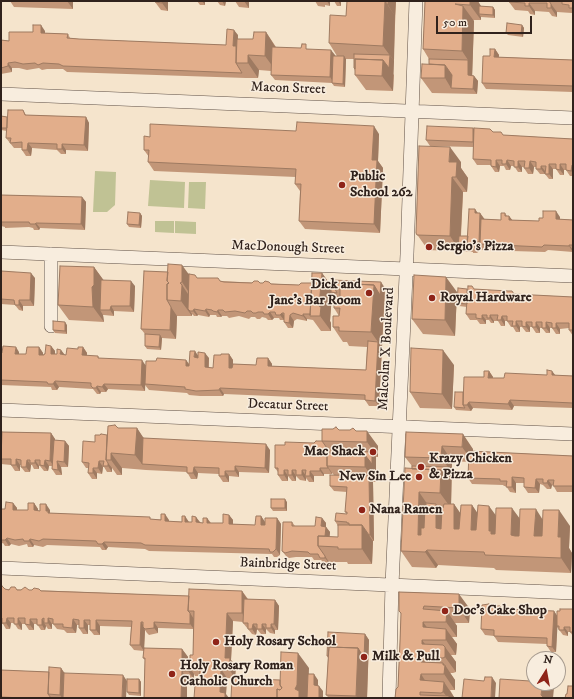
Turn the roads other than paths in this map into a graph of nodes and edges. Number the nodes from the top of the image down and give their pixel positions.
1 (416, 1) edge
2 (1, 94) edge
3 (412, 110) junction
4 (573, 118) edge
5 (1, 252) edge
6 (51, 254) junction
7 (407, 269) junction
8 (573, 276) edge
9 (51, 326) edge
10 (1, 410) edge
11 (400, 427) junction
12 (573, 434) edge
13 (1, 568) edge
14 (392, 585) junction
15 (573, 593) edge
16 (389, 698) edge

1 - 3 street, Malcolm X Boulevard
2 - 3 street, Macon Street
3 - 4 street, Macon Street
3 - 7 street, Malcolm X Boulevard
5 - 6 street, MacDonough Street
6 - 7 street, MacDonough Street
6 - 9 street
7 - 8 street, MacDonough Street
7 - 11 street, Malcolm X Boulevard
10 - 11 street, Decatur Street
11 - 12 street, Decatur Street
11 - 14 street, Malcolm X Boulevard
13 - 14 street, Bainbridge Street
14 - 15 street, Bainbridge Street
14 - 16 street, Malcolm X Boulevard

